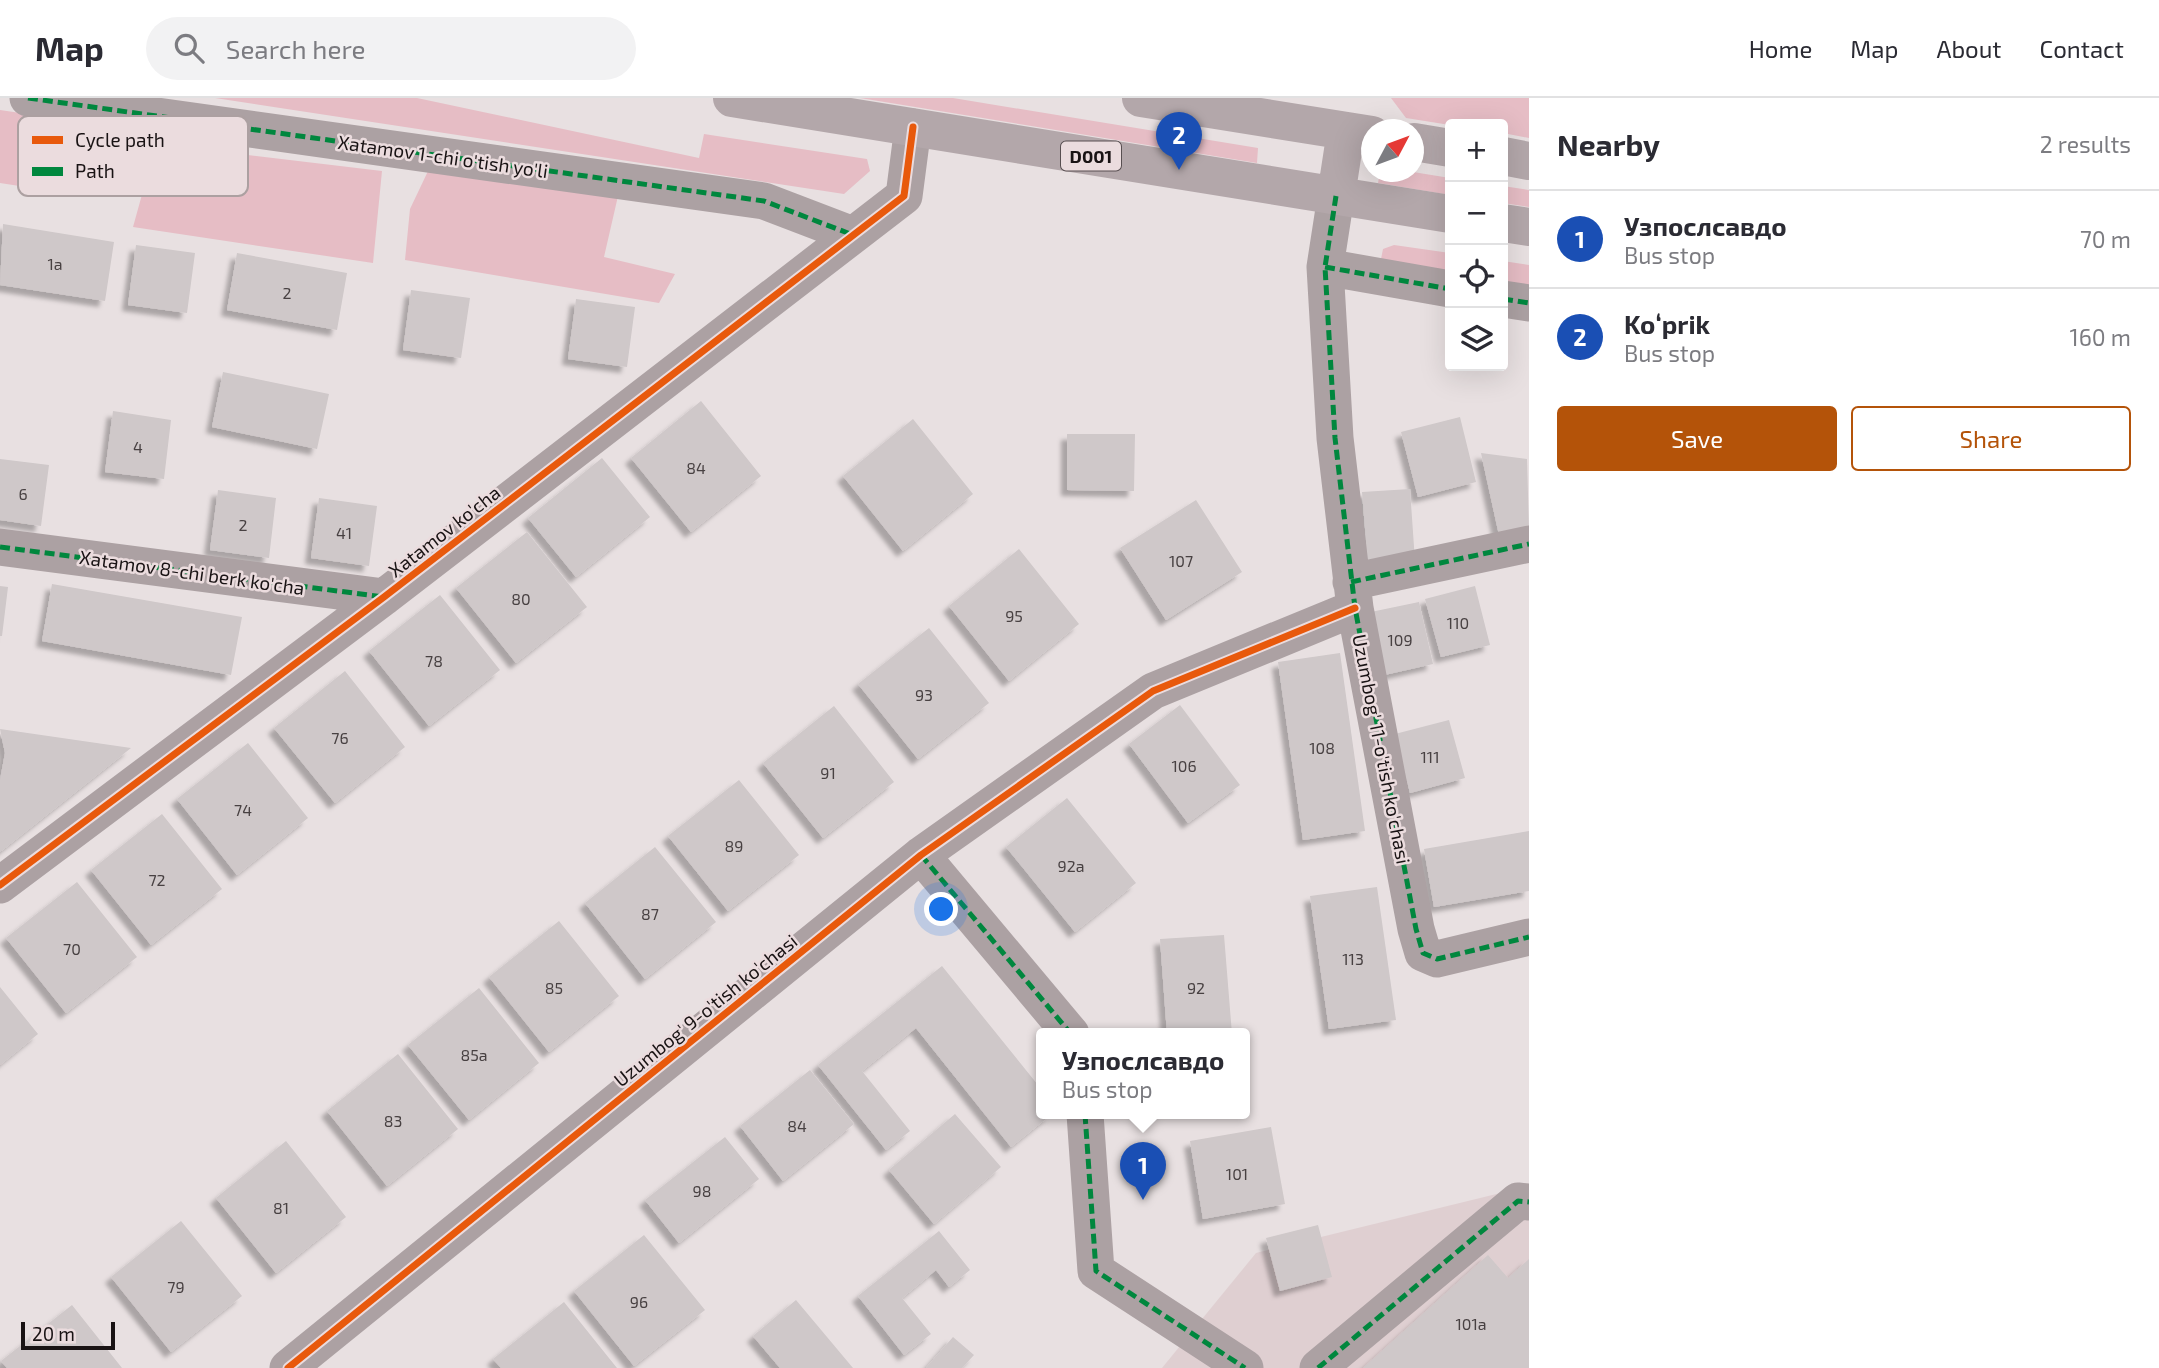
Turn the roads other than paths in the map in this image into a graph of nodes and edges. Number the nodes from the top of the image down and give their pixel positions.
1 (28, 98) edge
2 (733, 98) edge
3 (1142, 98) edge
4 (157, 116) edge
5 (913, 127) junction
6 (248, 129) edge
7 (1359, 133) edge
8 (1424, 144) edge
9 (1445, 147) edge
10 (1508, 157) edge
11 (1529, 161) edge
12 (1336, 196) junction
13 (1445, 213) edge
14 (1508, 224) edge
15 (1529, 227) edge
16 (853, 235) junction
17 (1325, 267) junction
18 (1445, 288) edge
19 (1508, 300) edge
20 (1529, 303) edge
21 (1529, 544) edge
22 (0, 547) edge
23 (1353, 595) junction
24 (384, 597) junction
25 (921, 855) junction
26 (0, 885) edge
27 (1529, 937) edge
28 (1066, 1028) edge
29 (1085, 1119) edge
30 (1529, 1202) edge
31 (288, 1368) edge
32 (1245, 1368) edge
33 (1318, 1368) edge

1 - 4 street, Xatamov 1-chi o'tish yo'li
2 - 5 highway, D001
3 - 7 highway
5 - 12 highway, D001
5 - 16 street, Xatamov ko'cha
6 - 16 street, Xatamov 1-chi o'tish yo'li
7 - 12 highway
8 - 9 highway
10 - 11 highway
12 - 13 highway, D001
12 - 17 street, Uzumbog' 11-o'tish ko'chasi
14 - 15 highway
16 - 24 street, Xatamov ko'cha
17 - 18 street
17 - 23 street, Uzumbog' 11-o'tish ko'chasi
19 - 20 street
21 - 23 street, Uzumbog' 9-o'tish ko'chasi
22 - 24 street, Xatamov 8-chi berk ko'cha
23 - 25 street, Uzumbog' 9-o'tish ko'chasi
23 - 27 street, Uzumbog' 11-o'tish ko'chasi
24 - 26 street, Xatamov ko'cha
25 - 28 street
25 - 31 street, Uzumbog' 9-o'tish ko'chasi
29 - 32 street
30 - 33 street

